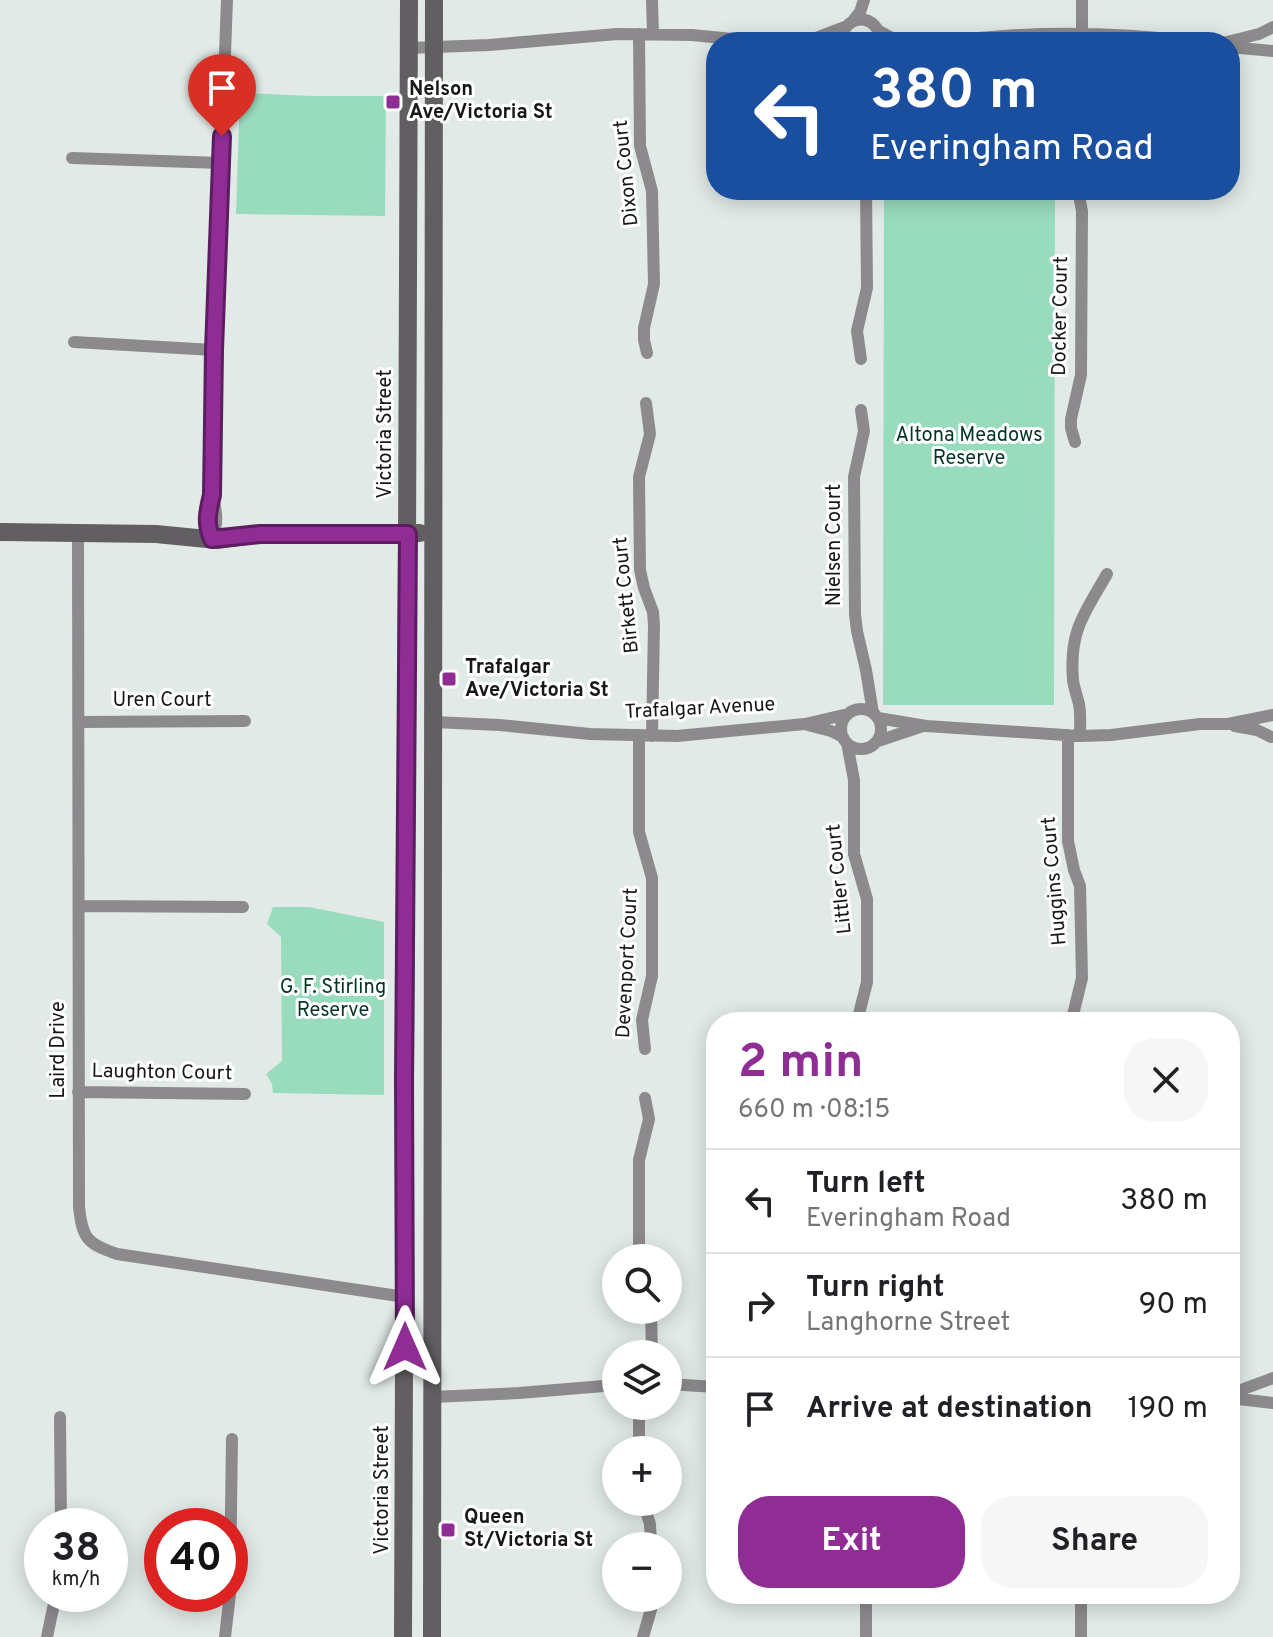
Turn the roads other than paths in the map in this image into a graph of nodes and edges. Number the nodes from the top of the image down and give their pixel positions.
1 (227, 0) edge
2 (409, 0) edge
3 (434, 0) edge
4 (652, 0) edge
5 (867, 0) edge
6 (1082, 0) edge
7 (849, 24) junction
8 (1273, 29) edge
9 (829, 32) edge
10 (843, 32) edge
11 (878, 32) edge
12 (1075, 32) edge
13 (646, 34) junction
14 (706, 36) edge
15 (1240, 40) edge
16 (1240, 46) edge
17 (409, 48) junction
18 (434, 48) junction
19 (1273, 50) edge
20 (72, 158) dead end
21 (221, 163) junction
22 (866, 200) edge
23 (1080, 200) edge
24 (74, 342) dead end
25 (214, 350) junction
26 (647, 353) dead end
27 (861, 359) dead end
28 (646, 403) dead end
29 (861, 410) dead end
30 (1075, 442) dead end
31 (212, 531) junction
32 (0, 532) edge
33 (78, 533) junction
34 (435, 533) junction
35 (408, 534) junction
36 (1107, 574) dead end
37 (867, 681) junction
38 (850, 712) junction
39 (875, 715) junction
40 (1273, 716) edge
41 (245, 721) dead end
42 (79, 722) junction
43 (406, 722) junction
44 (434, 722) junction
45 (805, 724) junction
46 (1228, 724) junction
47 (926, 726) junction
48 (1074, 735) junction
49 (646, 736) junction
50 (1272, 738) edge
51 (845, 740) junction
52 (875, 743) junction
53 (854, 780) junction
54 (79, 906) junction
55 (243, 907) dead end
56 (860, 1012) edge
57 (1074, 1012) edge
58 (645, 1049) dead end
59 (78, 1092) junction
60 (245, 1094) dead end
61 (645, 1098) dead end
62 (639, 1244) edge
63 (405, 1297) junction
64 (1273, 1380) edge
65 (682, 1385) edge
66 (602, 1386) edge
67 (706, 1386) edge
68 (1240, 1392) edge
69 (405, 1396) junction
70 (433, 1397) junction
71 (1240, 1397) edge
72 (1273, 1402) edge
73 (60, 1417) dead end
74 (232, 1439) dead end
75 (61, 1508) edge
76 (231, 1508) edge
77 (866, 1604) edge
78 (1081, 1604) edge
79 (52, 1612) edge
80 (228, 1612) edge
81 (650, 1612) edge
82 (47, 1637) edge
83 (225, 1637) edge
84 (403, 1637) edge
85 (432, 1637) edge
86 (643, 1637) edge
87 (866, 1637) edge
88 (1081, 1637) edge

1 - 21 street
2 - 17 street, Victoria Street
3 - 18 street
4 - 13 street, Dixon Court
5 - 7 street
5 - 11 street
6 - 12 street
7 - 9 street
7 - 10 street
7 - 11 street
8 - 15 street
8 - 19 street
13 - 14 street
13 - 18 street
13 - 26 street, Dixon Court
16 - 19 street
17 - 18 street
17 - 35 street, Victoria Street
18 - 34 street
20 - 21 street
21 - 25 street
22 - 27 street
23 - 30 street, Docker Court
24 - 25 street
25 - 31 street
28 - 49 street, Birkett Court
29 - 37 street, Nielsen Court
31 - 33 street
31 - 35 street
32 - 33 street
33 - 42 street, Laird Drive
34 - 35 street
34 - 44 street
35 - 43 street, Victoria Street
36 - 48 street, Huggins Court
37 - 38 street
37 - 39 street, Nielsen Court
38 - 39 street
38 - 45 street, Trafalgar Avenue
38 - 51 street
39 - 47 street
39 - 52 street
40 - 46 street
40 - 50 street
41 - 42 street, Uren Court
42 - 54 street, Laird Drive
43 - 44 street, Trafalgar Avenue
43 - 63 street, Victoria Street
44 - 49 street, Trafalgar Avenue
44 - 70 street
45 - 49 street, Trafalgar Avenue
45 - 51 street, Trafalgar Avenue
46 - 48 street
46 - 50 street
47 - 48 street
47 - 52 street
48 - 57 street, Huggins Court
49 - 58 street, Devenport Court
51 - 52 street
51 - 53 street, Littler Court
52 - 53 street, Littler Court
53 - 56 street, Littler Court
54 - 55 street
54 - 59 street, Laird Drive
59 - 60 street, Laughton Court
59 - 63 street, Laird Drive
61 - 62 street
63 - 69 street, Victoria Street
64 - 68 street
64 - 72 street
65 - 67 street
66 - 70 street
69 - 70 street
69 - 84 street, Victoria Street
70 - 85 street
71 - 72 street
73 - 75 street
74 - 76 street
77 - 87 street
78 - 88 street
79 - 82 street
80 - 83 street
81 - 86 street

